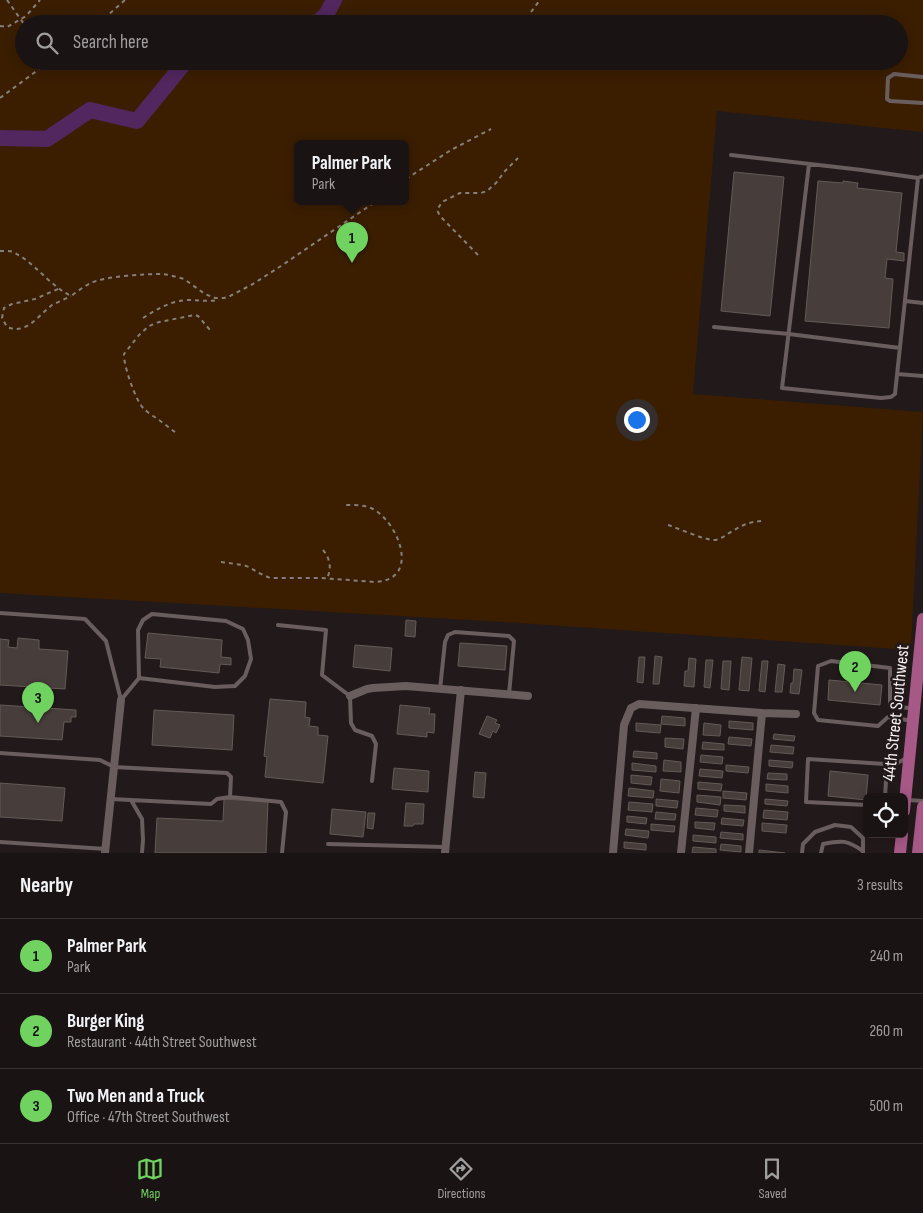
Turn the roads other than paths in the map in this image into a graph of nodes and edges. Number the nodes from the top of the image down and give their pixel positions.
1 (923, 77) edge
2 (923, 103) edge
3 (731, 156) dead end
4 (808, 164) junction
5 (923, 176) edge
6 (918, 178) junction
7 (905, 301) junction
8 (923, 303) edge
9 (714, 327) dead end
10 (788, 334) junction
11 (900, 348) junction
12 (897, 374) junction
13 (923, 376) edge
14 (0, 612) edge
15 (923, 619) edge
16 (278, 625) dead end
17 (922, 640) edge
18 (921, 654) edge
19 (139, 678) junction
20 (440, 689) junction
21 (461, 690) junction
22 (508, 694) junction
23 (350, 696) junction
24 (528, 696) dead end
25 (121, 700) junction
26 (890, 706) junction
27 (696, 708) junction
28 (762, 713) junction
29 (796, 714) dead end
30 (918, 716) edge
31 (888, 718) junction
32 (0, 753) edge
33 (910, 756) junction
34 (887, 764) junction
35 (114, 767) junction
36 (372, 781) dead end
37 (885, 793) edge
38 (906, 793) edge
39 (230, 797) junction
40 (111, 800) junction
41 (131, 800) junction
42 (923, 802) edge
43 (908, 804) edge
44 (863, 805) edge
45 (923, 807) edge
46 (902, 838) edge
47 (0, 842) edge
48 (328, 844) dead end
49 (445, 850) edge
50 (106, 851) edge
51 (863, 852) edge
52 (142, 853) edge
53 (282, 853) edge
54 (613, 853) edge
55 (682, 853) edge
56 (749, 853) edge
57 (802, 853) edge
58 (821, 853) edge
59 (900, 853) edge
60 (918, 853) edge

1 - 2 lane
3 - 4 lane
4 - 6 lane
4 - 10 lane
5 - 6 lane
6 - 7 lane
7 - 8 lane
7 - 11 lane
9 - 10 lane
10 - 11 lane
10 - 12 lane
11 - 12 lane
12 - 13 lane
14 - 25 lane
15 - 17 main road, 44th Street Southwest
16 - 23 lane
17 - 18 main road, 44th Street Southwest
18 - 30 main road, 44th Street Southwest
19 - 19 lane
19 - 25 lane
20 - 21 street
20 - 22 lane
20 - 23 street
21 - 22 street
21 - 49 street
22 - 24 street
23 - 36 lane
25 - 35 street
26 - 30 lane
26 - 31 lane
26 - 31 lane
27 - 28 street
27 - 54 street
27 - 55 street
28 - 29 street
28 - 56 street
30 - 31 lane
30 - 33 main road, 44th Street Southwest
32 - 35 lane
33 - 34 lane
33 - 38 main road, 44th Street Southwest
34 - 37 lane
34 - 44 lane
35 - 39 lane
35 - 40 street
39 - 41 lane
39 - 53 lane
40 - 41 lane
40 - 50 street
41 - 52 lane
42 - 43 lane
45 - 60 main road
46 - 59 main road
47 - 50 lane
48 - 49 lane
51 - 57 lane
51 - 58 lane

